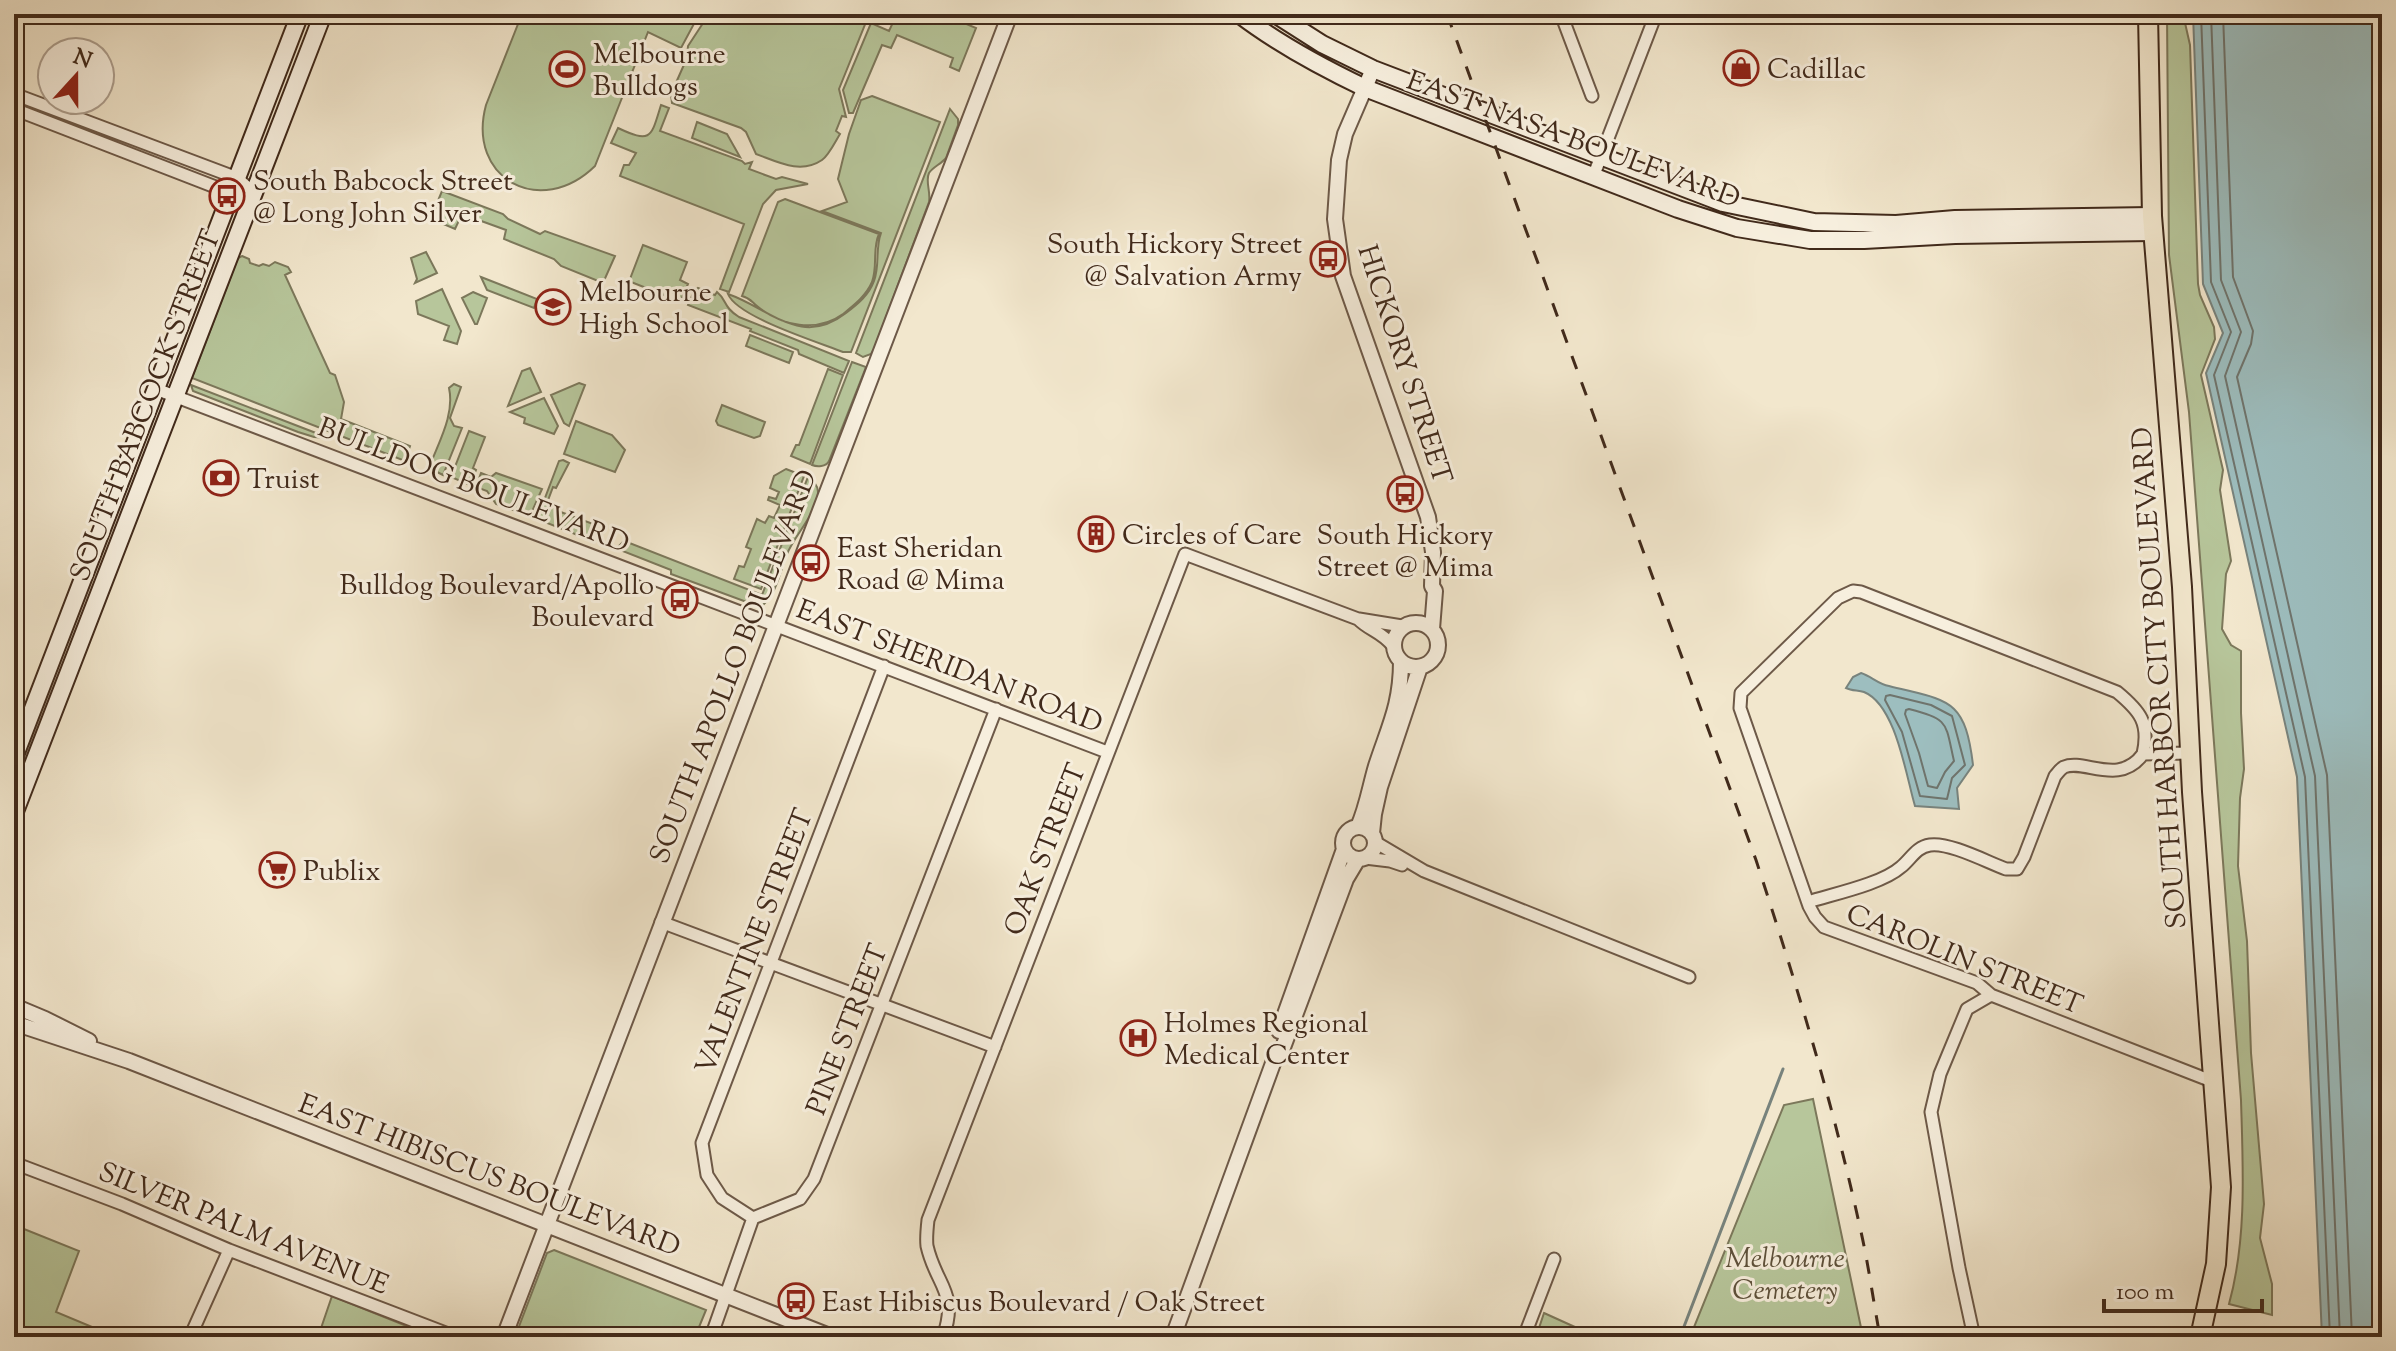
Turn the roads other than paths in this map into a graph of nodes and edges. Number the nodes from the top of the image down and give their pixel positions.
1 (300, 14) edge
2 (323, 14) edge
3 (1010, 14) edge
4 (1239, 14) edge
5 (1275, 14) edge
6 (1561, 14) edge
7 (1656, 14) edge
8 (2148, 14) edge
9 (1373, 69) junction
10 (1365, 88) junction
11 (14, 94) edge
12 (1592, 96) dead end
13 (14, 109) edge
14 (108, 129) junction
15 (103, 143) junction
16 (1600, 156) junction
17 (193, 161) junction
18 (187, 176) junction
19 (1593, 177) junction
20 (234, 185) junction
21 (254, 193) junction
22 (2152, 224) junction
23 (156, 389) junction
24 (175, 397) junction
25 (1432, 586) junction
26 (1358, 619) junction
27 (775, 624) junction
28 (1407, 624) junction
29 (1432, 629) junction
30 (1393, 646) junction
31 (56, 650) junction
32 (1401, 661) junction
33 (884, 666) junction
34 (1420, 667) junction
35 (42, 687) junction
36 (57, 706) junction
37 (996, 709) junction
38 (47, 732) junction
39 (1107, 752) junction
40 (2190, 753) junction
41 (2143, 754) junction
42 (14, 758) edge
43 (14, 814) edge
44 (1358, 827) junction
45 (1374, 838) junction
46 (1344, 849) junction
47 (1362, 859) junction
48 (1414, 867) junction
49 (1808, 902) junction
50 (661, 922) junction
51 (1312, 956) junction
52 (771, 962) junction
53 (1689, 977) dead end
54 (1991, 995) junction
55 (882, 1004) junction
56 (14, 1006) edge
57 (14, 1023) edge
58 (995, 1047) junction
59 (129, 1061) junction
60 (2214, 1082) junction
61 (14, 1163) edge
62 (753, 1218) junction
63 (546, 1223) junction
64 (229, 1250) junction
65 (1554, 1259) dead end
66 (725, 1295) junction
67 (190, 1337) edge
68 (456, 1337) edge
69 (504, 1337) edge
70 (711, 1337) edge
71 (832, 1337) edge
72 (943, 1337) edge
73 (1173, 1337) edge
74 (1524, 1337) edge
75 (1974, 1337) edge
76 (2200, 1337) edge

1 - 20 main road, SOUTH BABCOCK STREET
2 - 21 main road, SOUTH BABCOCK STREET
3 - 27 street, SOUTH APOLLO BOULEVARD
4 - 10 main road, EAST NASA BOULEVARD
5 - 9 main road, EAST NASA BOULEVARD
6 - 12 street
7 - 16 street
8 - 22 main road, SOUTH HARBOR CITY BOULEVARD
9 - 10 street, HICKORY STREET
9 - 16 main road, EAST NASA BOULEVARD
10 - 19 main road, EAST NASA BOULEVARD
10 - 25 street, HICKORY STREET
11 - 14 street
13 - 15 street
14 - 15 street
14 - 17 street
15 - 18 street
16 - 19 street
16 - 22 main road, EAST NASA BOULEVARD
17 - 18 street
17 - 20 street
18 - 20 street
19 - 22 main road, EAST NASA BOULEVARD
20 - 21 street
20 - 23 main road, SOUTH BABCOCK STREET
21 - 24 main road, SOUTH BABCOCK STREET
22 - 40 main road, SOUTH HARBOR CITY BOULEVARD
23 - 24 street, BULLDOG BOULEVARD
23 - 31 main road, SOUTH BABCOCK STREET
24 - 27 street, BULLDOG BOULEVARD
24 - 36 main road, SOUTH BABCOCK STREET
25 - 28 street, HICKORY STREET
25 - 29 street, HICKORY STREET
26 - 28 street, OAK STREET
26 - 30 street, OAK STREET
26 - 39 street, OAK STREET
27 - 33 street, EAST SHERIDAN ROAD
27 - 50 street, SOUTH APOLLO BOULEVARD
28 - 29 street
28 - 30 street
29 - 34 street
30 - 32 street
31 - 35 main road, SOUTH BABCOCK STREET
31 - 36 main road
32 - 34 street
32 - 44 street
33 - 37 street, EAST SHERIDAN ROAD
33 - 52 street, VALENTINE STREET
34 - 45 street
35 - 38 main road
35 - 42 main road, SOUTH BABCOCK STREET
36 - 38 main road, SOUTH BABCOCK STREET
37 - 39 street, EAST SHERIDAN ROAD
37 - 55 street, PINE STREET
38 - 43 main road, SOUTH BABCOCK STREET
39 - 58 street, OAK STREET
40 - 41 street
40 - 60 main road, SOUTH HARBOR CITY BOULEVARD
41 - 49 street
41 - 49 street, CAROLIN STREET
44 - 45 street
44 - 46 street
45 - 47 street
45 - 48 street
46 - 47 street
46 - 51 street
47 - 48 street
47 - 51 street
48 - 53 street
49 - 54 street, CAROLIN STREET
50 - 52 street
50 - 63 street, SOUTH APOLLO BOULEVARD
51 - 73 street
52 - 55 street
52 - 62 street, VALENTINE STREET
54 - 60 street, CAROLIN STREET
54 - 75 street
55 - 58 street
55 - 62 street, PINE STREET
56 - 59 street, EAST HIBISCUS BOULEVARD
57 - 59 street, EAST HIBISCUS BOULEVARD
58 - 72 street, OAK STREET
59 - 63 street, EAST HIBISCUS BOULEVARD
60 - 76 main road, SOUTH HARBOR CITY BOULEVARD
61 - 64 street, SILVER PALM AVENUE
62 - 66 street
63 - 66 street, EAST HIBISCUS BOULEVARD
63 - 69 street, SOUTH APOLLO BOULEVARD
64 - 67 street
64 - 68 street, SILVER PALM AVENUE
65 - 74 street
66 - 70 street
66 - 71 street, EAST HIBISCUS BOULEVARD

